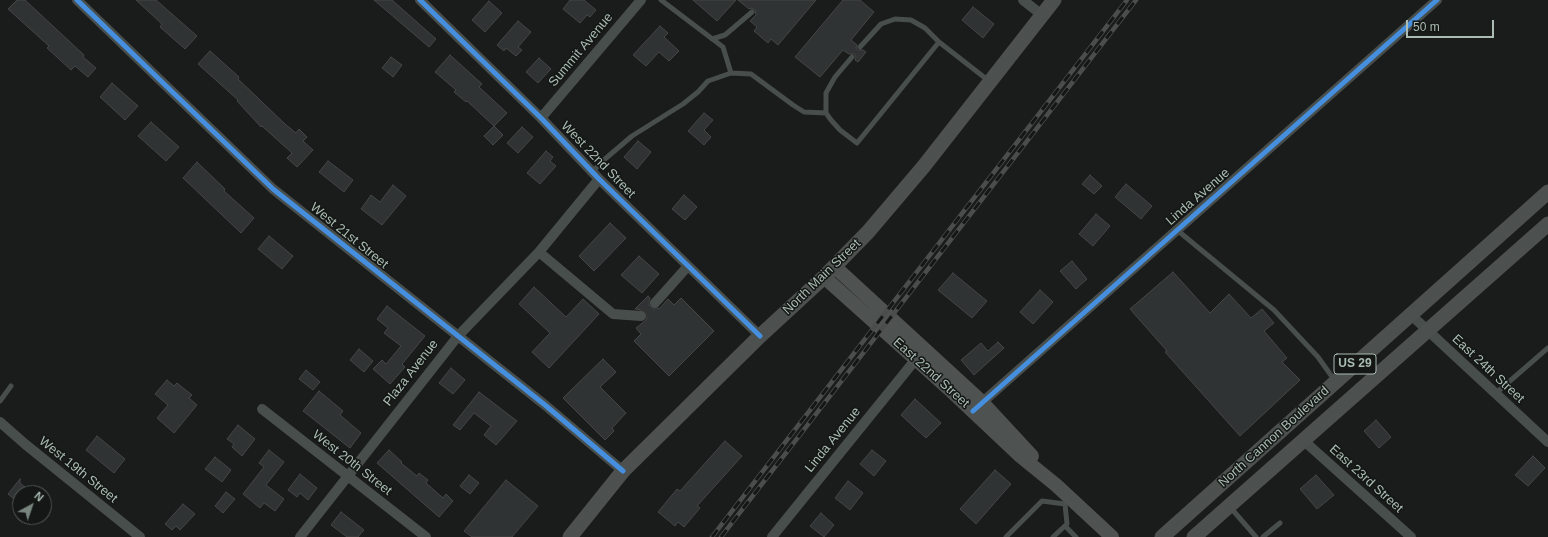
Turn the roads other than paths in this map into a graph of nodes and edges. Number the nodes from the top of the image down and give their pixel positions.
1 (77, 0) edge
2 (420, 0) edge
3 (641, 0) edge
4 (661, 0) edge
5 (1023, 0) edge
6 (1054, 0) edge
7 (1436, 0) edge
8 (752, 12) dead end
9 (1042, 15) junction
10 (712, 39) junction
11 (939, 42) junction
12 (860, 47) dead end
13 (852, 57) dead end
14 (731, 73) junction
15 (990, 82) junction
16 (826, 113) junction
17 (540, 118) junction
18 (596, 176) junction
19 (1548, 192) edge
20 (1548, 224) edge
21 (1177, 230) junction
22 (539, 252) junction
23 (688, 266) junction
24 (829, 272) junction
25 (655, 303) tunnel mouth
26 (1410, 314) junction
27 (641, 316) dead end
28 (1427, 331) junction
29 (458, 336) junction
30 (760, 336) junction
31 (1548, 348) edge
32 (916, 359) junction
33 (1336, 382) junction
34 (11, 386) dead end
35 (1495, 394) junction
36 (0, 401) edge
37 (977, 407) junction
38 (262, 409) dead end
39 (0, 422) edge
40 (1303, 440) junction
41 (1548, 442) edge
42 (624, 471) junction
43 (347, 476) junction
44 (1068, 501) junction
45 (1229, 506) junction
46 (1280, 523) dead end
47 (1065, 526) junction
48 (140, 537) edge
49 (300, 537) edge
50 (426, 537) edge
51 (570, 537) edge
52 (772, 537) edge
53 (1006, 537) edge
54 (1053, 537) edge
55 (1076, 537) edge
56 (1112, 537) edge
57 (1162, 537) edge
58 (1194, 537) edge
59 (1256, 537) edge
60 (1263, 537) edge
61 (1411, 537) edge

1 - 29 street, West 21st Street
2 - 17 street, West 22nd Street
3 - 17 street, Summit Avenue
4 - 10 lane
5 - 9 street
6 - 9 main road, North Main Street
7 - 21 street, Linda Avenue
8 - 10 lane
9 - 15 main road, North Main Street
10 - 14 lane
11 - 12 lane
11 - 15 lane
11 - 16 lane
13 - 16 lane
14 - 16 lane
14 - 18 lane
15 - 24 main road, North Main Street
17 - 18 street, West 22nd Street
18 - 22 street, Plaza Avenue
18 - 23 street, West 22nd Street
19 - 26 main road, North Cannon Boulevard / US 29
20 - 28 main road, North Cannon Boulevard / US 29
21 - 33 lane
21 - 37 street, Linda Avenue
22 - 27 street
22 - 29 street, Plaza Avenue
23 - 25 street
23 - 30 street, West 22nd Street
24 - 30 main road, North Main Street
24 - 32 main road, East 22nd Street
24 - 37 main road, East 22nd Street
26 - 28 street, East 24th Street
26 - 33 main road, North Cannon Boulevard / US 29
28 - 35 street, East 24th Street
28 - 40 main road, North Cannon Boulevard / US 29
29 - 42 street, West 21st Street
29 - 43 street, Plaza Avenue
30 - 42 main road, North Main Street
31 - 35 lane
32 - 37 main road, East 22nd Street
32 - 52 street, Linda Avenue
33 - 57 main road, North Cannon Boulevard / US 29
34 - 36 lane
35 - 41 street, East 24th Street
37 - 44 main road, East 22nd Street
38 - 43 street, West 20th Street
39 - 48 street, West 19th Street
40 - 45 main road, North Cannon Boulevard / US 29
40 - 61 street, East 23rd Street
42 - 51 main road, North Main Street
43 - 49 street, Plaza Avenue
43 - 50 street, West 20th Street
44 - 47 lane
44 - 53 lane
44 - 56 main road, East 22nd Street
45 - 58 main road, North Cannon Boulevard / US 29
45 - 59 lane
46 - 60 lane
47 - 54 lane
47 - 55 lane

